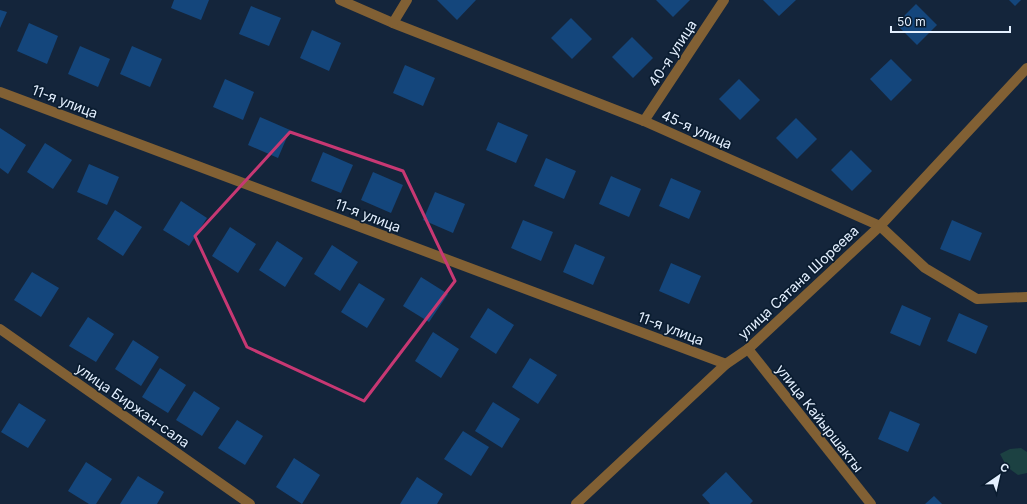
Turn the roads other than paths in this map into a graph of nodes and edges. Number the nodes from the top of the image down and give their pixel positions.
1 (340, 0) edge
2 (408, 0) edge
3 (724, 0) edge
4 (393, 23) junction
5 (1027, 68) edge
6 (0, 92) edge
7 (644, 121) junction
8 (880, 226) junction
9 (1027, 297) edge
10 (0, 329) edge
11 (748, 348) junction
12 (726, 364) junction
13 (250, 504) edge
14 (576, 504) edge
15 (871, 504) edge

1 - 4 street, 45-я улица
2 - 4 street
3 - 7 street, 40-я улица
4 - 7 street, 45-я улица
5 - 8 street, улица Сатана Шореева
6 - 12 street, 11-я улица
7 - 8 street, 45-я улица
8 - 9 street, 45-я улица
8 - 11 street, улица Сатана Шореева
10 - 13 street, улица Биржан-сала
11 - 12 street, улица Сатана Шореева
11 - 15 street, улица Кайыршакты
12 - 14 street, улица Сатана Шореева

